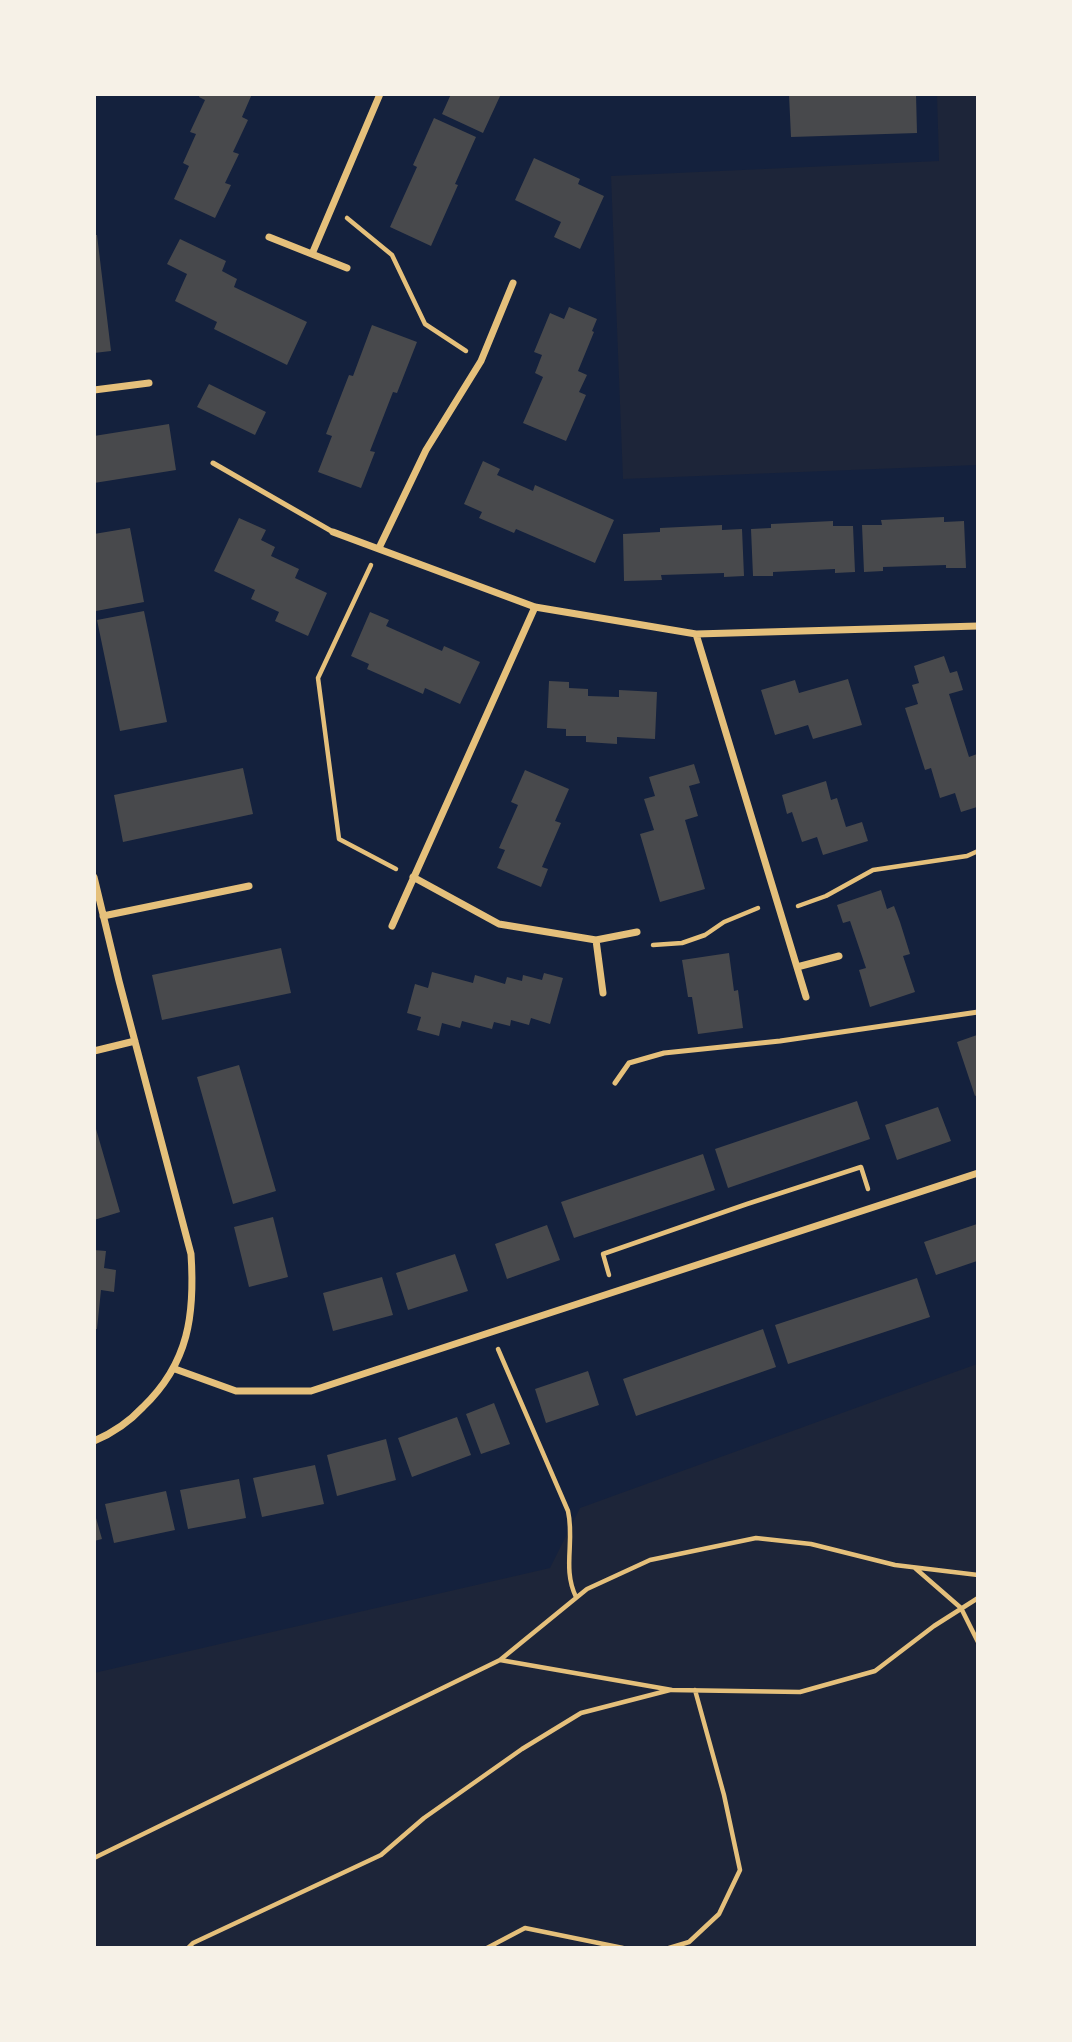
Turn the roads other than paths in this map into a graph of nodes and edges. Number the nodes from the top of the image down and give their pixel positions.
1 (380, 94) edge
2 (269, 237) dead end
3 (312, 254) junction
4 (347, 268) dead end
5 (513, 283) dead end
6 (149, 383) dead end
7 (94, 390) edge
8 (213, 463) dead end
9 (333, 532) joint
10 (379, 548) junction
11 (535, 607) junction
12 (978, 626) edge
13 (696, 634) junction
14 (94, 877) edge
15 (414, 877) junction
16 (249, 886) dead end
17 (103, 916) junction
18 (392, 926) dead end
19 (637, 932) road end
20 (596, 940) junction
21 (839, 956) dead end
22 (797, 967) junction
23 (603, 993) dead end
24 (806, 997) dead end
25 (978, 1012) edge
26 (135, 1041) junction
27 (94, 1051) edge
28 (615, 1083) dead end
29 (978, 1173) edge
30 (175, 1369) junction
31 (94, 1441) edge

1 - 3 street
2 - 3 street
3 - 4 street
5 - 10 street
6 - 7 street
8 - 9 lane
9 - 10 street
10 - 11 street
11 - 13 street
11 - 15 street
12 - 13 street
13 - 22 street
14 - 17 street
15 - 18 street
15 - 20 street
16 - 17 street
17 - 26 street
19 - 20 street
20 - 23 street
21 - 22 street
22 - 24 street
25 - 28 lane
26 - 27 street
26 - 30 street
29 - 30 street
30 - 31 street

